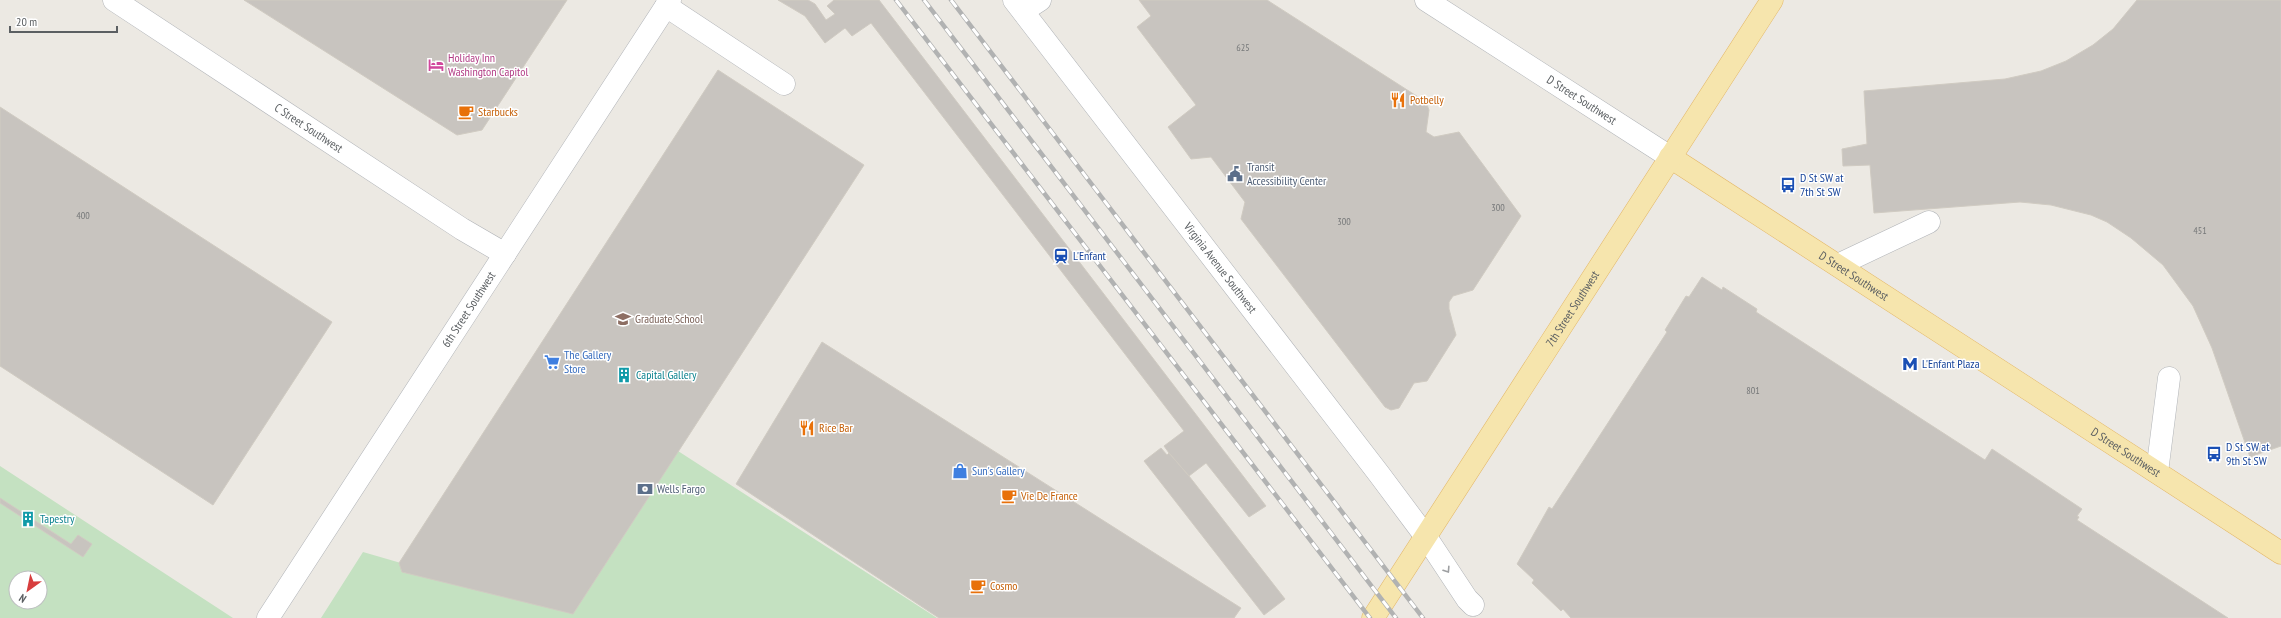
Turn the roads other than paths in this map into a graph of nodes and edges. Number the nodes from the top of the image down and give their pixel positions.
1 (114, 0) edge
2 (1426, 0) edge
3 (1772, 0) edge
4 (668, 3) edge
5 (1026, 4) edge
6 (784, 84) dead end
7 (1670, 157) junction
8 (1929, 222) dead end
9 (505, 254) junction
10 (1838, 265) junction
11 (2169, 378) dead end
12 (2157, 472) junction
13 (1426, 537) junction
14 (2281, 553) edge
15 (1473, 605) dead end
16 (268, 618) edge
17 (1373, 618) edge

1 - 9 street, C Street Southwest
2 - 7 street, D Street Southwest
3 - 7 main road, 7th Street Southwest
4 - 6 street
4 - 9 street, 6th Street Southwest
5 - 13 street, Virginia Avenue Southwest
7 - 10 main road, D Street Southwest
7 - 13 main road, 7th Street Southwest
8 - 10 street
9 - 16 street, 6th Street Southwest
10 - 12 main road, D Street Southwest
11 - 12 street
12 - 14 main road, D Street Southwest
13 -> 15 street, Virginia Avenue Southwest
13 - 17 main road, 7th Street Southwest

